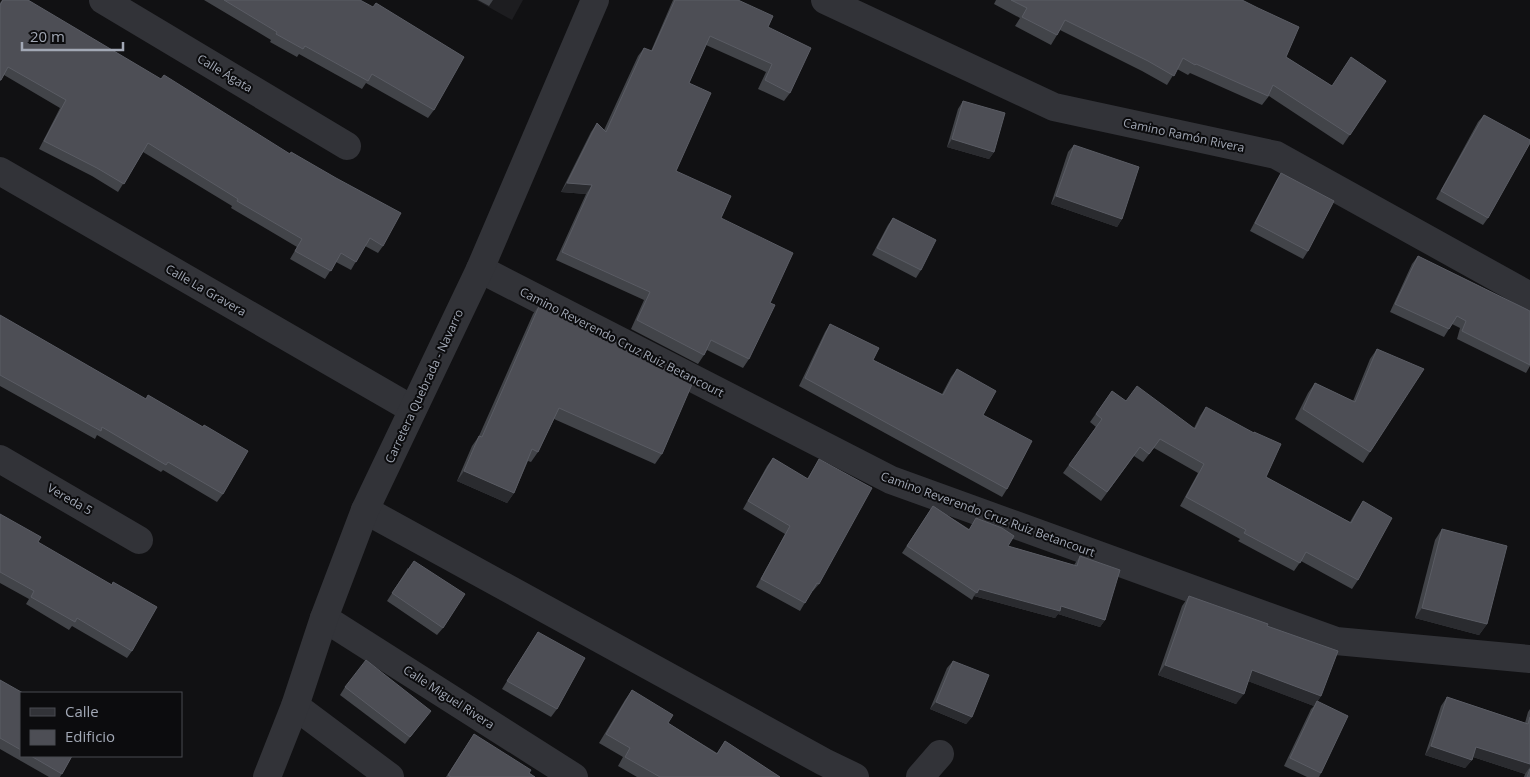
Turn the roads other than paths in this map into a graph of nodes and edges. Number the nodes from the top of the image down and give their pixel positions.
1 (103, 0) edge
2 (595, 0) edge
3 (825, 0) edge
4 (347, 146) dead end
5 (0, 171) edge
6 (480, 269) junction
7 (1530, 296) edge
8 (412, 409) junction
9 (0, 459) edge
10 (365, 510) junction
11 (140, 540) dead end
12 (324, 618) junction
13 (1530, 659) edge
14 (295, 706) junction
15 (940, 754) dead end
16 (267, 777) edge
17 (390, 777) edge
18 (574, 777) edge
19 (855, 777) edge
20 (920, 777) edge

1 - 4 street, Calle Ágata
2 - 6 street, Carretera Quebrada - Navarro
3 - 7 street, Camino Ramón Rivera
5 - 8 street, Calle La Gravera
6 - 8 street, Carretera Quebrada - Navarro
6 - 13 street, Camino Reverendo Cruz Ruiz Betancourt
8 - 10 street, Carretera Quebrada - Navarro
9 - 11 street, Vereda 5
10 - 12 street, Carretera Quebrada - Navarro
10 - 19 street
12 - 14 street, Carretera Quebrada - Navarro
12 - 18 street, Calle Miguel Rivera
14 - 16 street, Carretera Quebrada - Navarro
14 - 17 street
15 - 20 street

